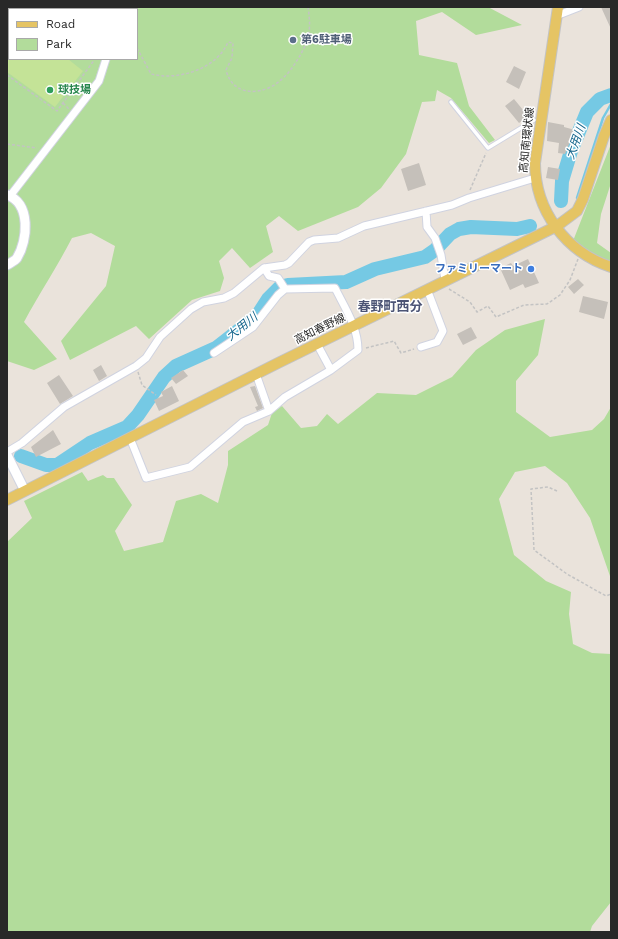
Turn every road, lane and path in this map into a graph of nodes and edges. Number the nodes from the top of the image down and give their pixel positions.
1 (308, 7) edge
2 (579, 7) edge
3 (557, 12) edge
4 (138, 50) edge
5 (94, 60) edge
6 (106, 60) edge
7 (7, 75) edge
8 (451, 102) dead end
9 (63, 103) junction
10 (70, 110) dead end
11 (534, 120) dead end
12 (611, 120) edge
13 (7, 144) edge
14 (488, 148) junction
15 (41, 149) dead end
16 (535, 178) junction
17 (8, 195) edge
18 (466, 199) junction
19 (426, 211) junction
20 (557, 226) junction
21 (580, 252) junction
22 (7, 265) edge
23 (611, 267) edge
24 (264, 268) junction
25 (442, 282) junction
26 (284, 286) junction
27 (427, 289) junction
28 (354, 325) junction
29 (317, 344) junction
30 (421, 347) joint
31 (358, 350) junction
32 (214, 353) dead end
33 (136, 366) junction
34 (331, 370) junction
35 (256, 374) junction
36 (156, 395) dead end
37 (269, 411) junction
38 (130, 438) junction
39 (7, 452) edge
40 (7, 455) edge
41 (25, 491) junction
42 (557, 491) dead end
43 (7, 500) edge
44 (611, 594) edge

1 - 4 path
2 - 3 street
3 - 16 main road, 高知南環状線
5 - 9 path
6 - 17 street
7 - 9 path
8 - 14 lane
9 - 10 path
11 - 14 lane
12 - 20 main road, 高知春野線
13 - 15 path
14 - 18 path
16 - 18 street
16 - 20 main road, 高知南環状線
17 - 22 street
18 - 19 street
19 - 24 street
19 - 25 street
20 - 21 main road, 高知南環状線
20 - 25 main road, 高知春野線
21 - 23 main road, 高知南環状線
21 - 25 path
24 - 26 street
24 - 33 street
25 - 27 main road, 高知春野線
26 - 28 street
26 - 32 street
27 - 28 main road, 高知春野線
27 - 30 street
28 - 29 main road, 高知春野線
28 - 31 street
29 - 34 street
29 - 35 main road, 高知春野線
30 - 31 path
31 - 34 street
33 - 36 path
33 - 39 street
34 - 37 street
35 - 37 street
35 - 38 main road, 高知春野線
37 - 38 street
38 - 41 main road, 高知春野線
40 - 41 street
41 - 43 main road, 高知春野線
42 - 44 path

